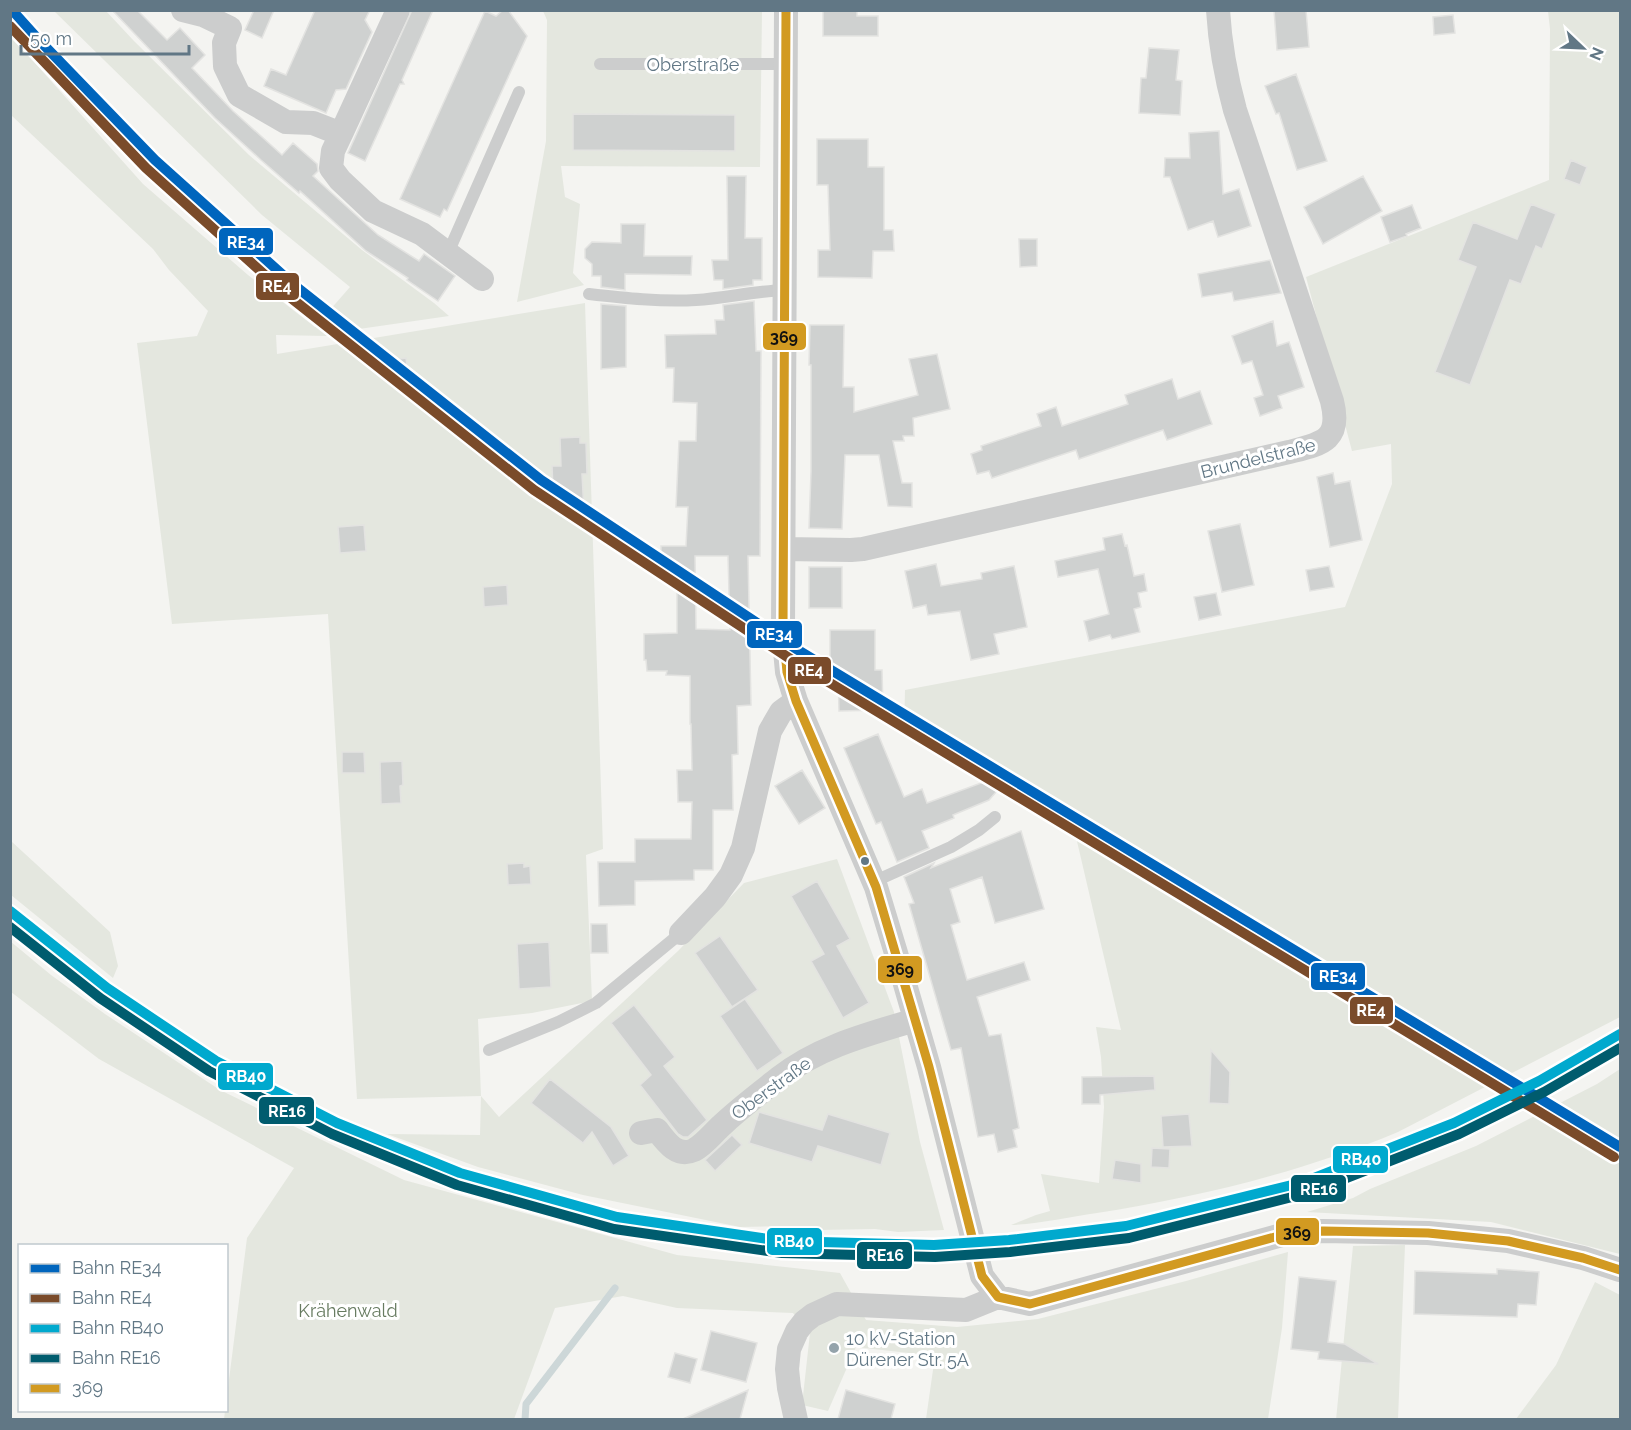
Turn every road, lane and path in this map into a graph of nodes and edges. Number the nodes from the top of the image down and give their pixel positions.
1 (183, 10) edge
2 (398, 10) edge
3 (786, 10) edge
4 (1218, 10) edge
5 (234, 19) edge
6 (600, 64) dead end
7 (785, 64) junction
8 (519, 92) dead end
9 (341, 134) junction
10 (448, 254) junction
11 (482, 279) dead end
12 (784, 290) junction
13 (589, 294) dead end
14 (784, 549) junction
15 (795, 701) junction
16 (995, 818) dead end
17 (873, 882) junction
18 (681, 933) joint
19 (915, 1020) junction
20 (489, 1050) dead end
21 (641, 1133) dead end
22 (1620, 1270) edge
23 (998, 1297) junction
24 (796, 1419) edge

1 - 5 street
2 - 9 street
3 - 7 street
4 - 14 street, Brundelstraße
5 - 9 street
6 - 7 lane, Oberstraße
7 - 12 street
8 - 10 lane
9 - 10 street
10 - 11 street
12 - 13 lane
12 - 14 street
14 - 15 street
15 - 17 street
15 - 18 street
16 - 17 lane
17 - 19 street
18 - 20 lane
19 - 21 street, Oberstraße
19 - 23 street
22 - 23 street
23 - 24 street

